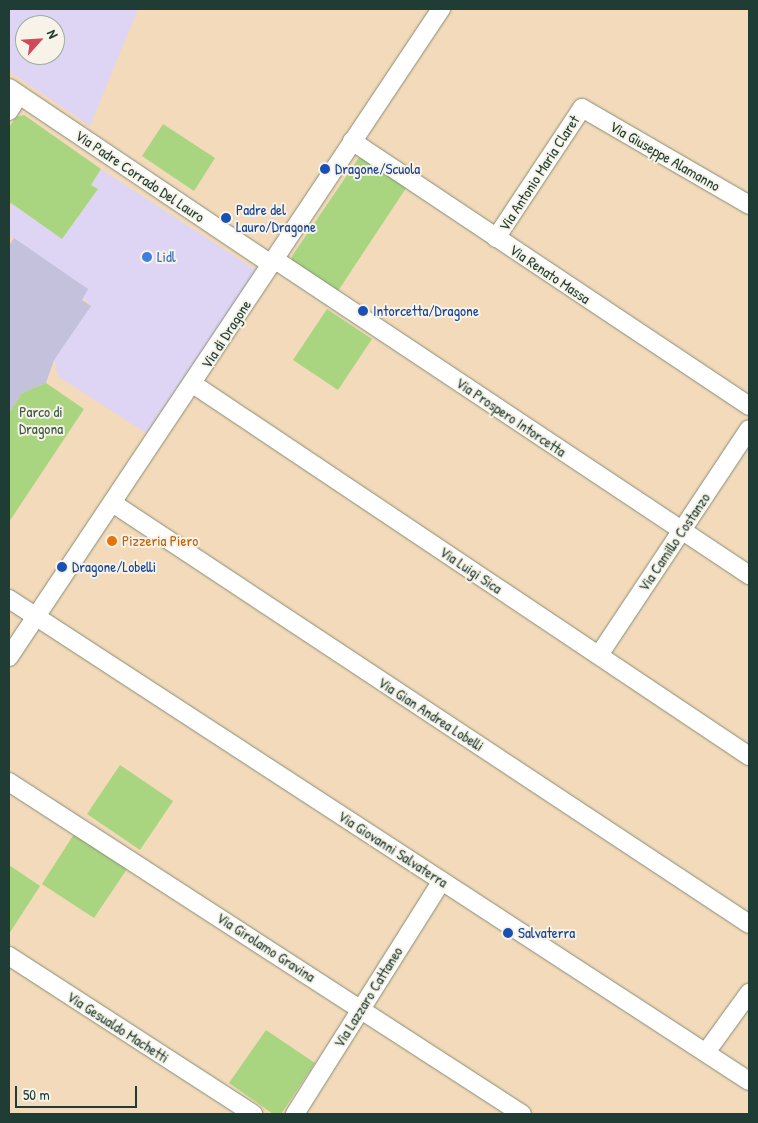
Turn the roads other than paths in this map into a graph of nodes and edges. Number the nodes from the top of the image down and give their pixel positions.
1 (441, 9) edge
2 (14, 92) edge
3 (582, 108) joint
4 (9, 111) edge
5 (352, 141) junction
6 (749, 205) edge
7 (496, 238) junction
8 (272, 262) junction
9 (193, 384) junction
10 (749, 406) edge
11 (749, 429) edge
12 (114, 504) junction
13 (681, 530) junction
14 (749, 575) edge
15 (9, 599) edge
16 (36, 618) junction
17 (599, 655) junction
18 (9, 657) edge
19 (749, 756) edge
20 (9, 782) edge
21 (442, 881) junction
22 (749, 924) edge
23 (9, 956) edge
24 (749, 993) edge
25 (361, 1008) junction
26 (707, 1050) junction
27 (749, 1080) edge
28 (253, 1114) edge
29 (295, 1114) edge
30 (522, 1114) edge

1 - 5 street, Via di Dragone
2 - 4 street
2 - 8 street, Via Padre Corrado Del Lauro
3 - 6 street, Via Giuseppe Alamanno
3 - 7 street, Via Antonio Maria Claret
5 - 7 street, Via Renato Massa
5 - 8 street, Via di Dragone
7 - 10 street, Via Renato Massa
8 - 9 street, Via di Dragone
8 - 13 street, Via Prospero Intorcetta
9 - 12 street, Via di Dragone
9 - 17 street, Via Luigi Sica
11 - 13 street, Via Camillo Costanzo
12 - 16 street, Via di Dragone
12 - 22 street, Via Gian Andrea Lobelli
13 - 14 street, Via Prospero Intorcetta
13 - 17 street, Via Camillo Costanzo
15 - 16 street, Via Giovanni Salvaterra
16 - 18 street, Via di Dragone
16 - 21 street, Via Giovanni Salvaterra
17 - 19 street, Via Luigi Sica
20 - 25 street, Via Girolamo Gravina
21 - 25 street, Via Lazzaro Cattaneo
21 - 26 street, Via Giovanni Salvaterra
23 - 28 street, Via Gesualdo Machetti
24 - 26 street
25 - 29 street, Via Lazzaro Cattaneo
25 - 30 street, Via Girolamo Gravina
26 - 27 street, Via Giovanni Salvaterra

